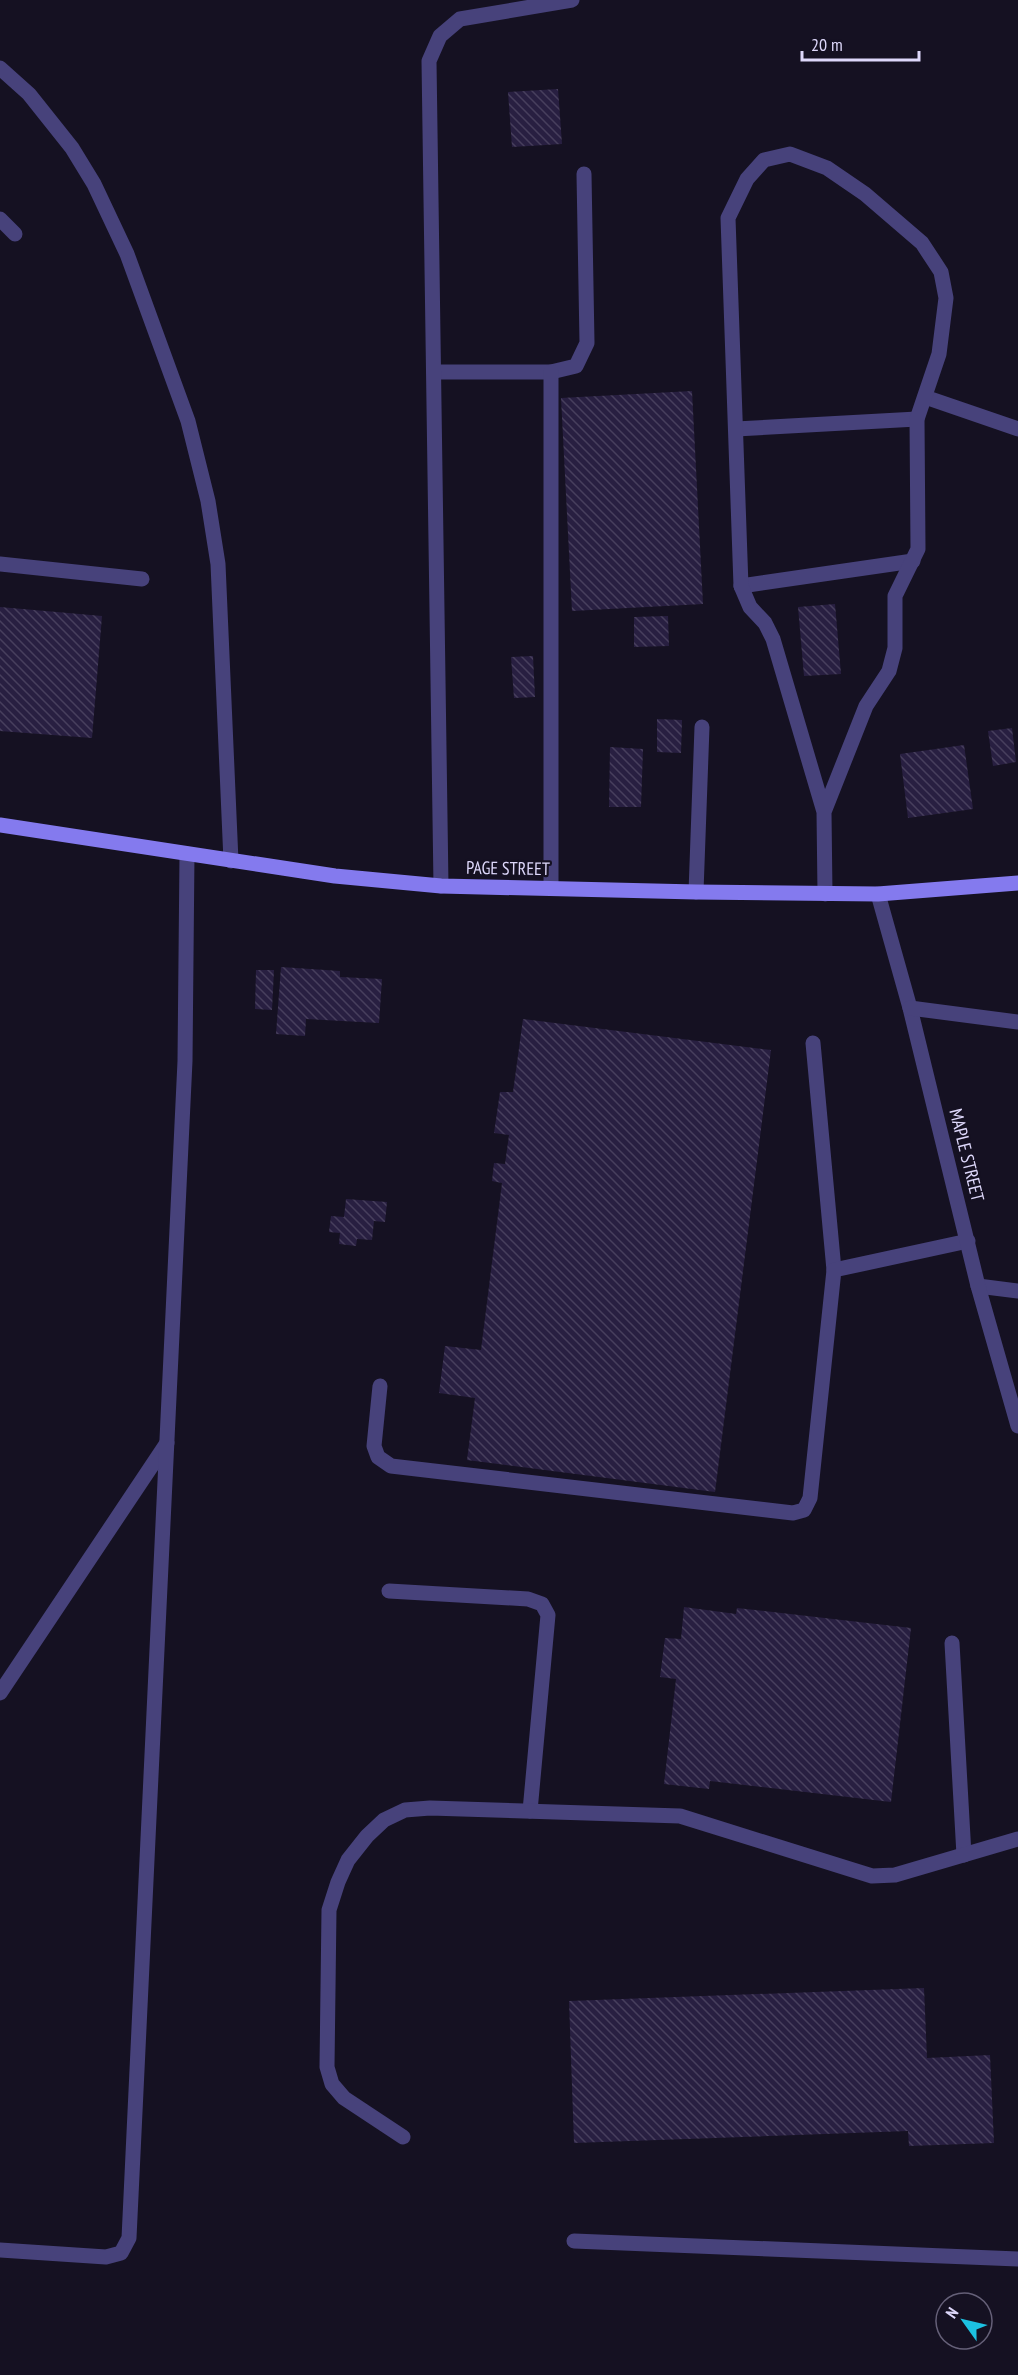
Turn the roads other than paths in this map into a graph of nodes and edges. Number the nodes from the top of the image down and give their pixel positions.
1 (572, 0) edge
2 (0, 68) edge
3 (584, 174) dead end
4 (0, 219) edge
5 (15, 234) dead end
6 (434, 372) junction
7 (551, 372) junction
8 (925, 397) junction
9 (917, 419) junction
10 (736, 429) junction
11 (1018, 429) edge
12 (913, 561) junction
13 (0, 564) edge
14 (142, 579) dead end
15 (741, 586) junction
16 (702, 727) dead end
17 (824, 812) junction
18 (0, 825) edge
19 (187, 854) junction
20 (231, 861) junction
21 (1018, 884) edge
22 (441, 886) junction
23 (551, 888) junction
24 (696, 892) junction
25 (825, 894) junction
26 (878, 894) junction
27 (910, 1008) junction
28 (1018, 1022) edge
29 (813, 1043) dead end
30 (968, 1241) junction
31 (834, 1270) junction
32 (978, 1286) junction
33 (1018, 1291) edge
34 (380, 1386) dead end
35 (1018, 1426) edge
36 (167, 1443) junction
37 (389, 1591) dead end
38 (952, 1643) dead end
39 (0, 1693) edge
40 (530, 1810) junction
41 (1018, 1839) edge
42 (964, 1856) junction
43 (403, 2137) dead end
44 (574, 2241) dead end
45 (0, 2250) edge
46 (1018, 2259) edge

1 - 6 street
2 - 20 street
3 - 7 street
4 - 5 street
6 - 7 street
6 - 22 street
7 - 23 street
8 - 9 street
8 - 10 street
8 - 11 street
9 - 10 street
9 - 12 street
10 - 15 street
12 - 15 street
12 - 17 street
13 - 14 street
15 - 17 street
16 - 24 street
17 - 25 street
18 - 19 main road, PAGE STREET
19 - 20 main road, PAGE STREET
19 - 36 street
20 - 22 main road, PAGE STREET
21 - 26 main road, PAGE STREET
22 - 23 main road, PAGE STREET
23 - 24 main road, PAGE STREET
24 - 25 main road, PAGE STREET
25 - 26 main road, PAGE STREET
26 - 27 street, MAPLE STREET
27 - 28 street
27 - 30 street, MAPLE STREET
29 - 31 street
30 - 31 street
30 - 32 street, MAPLE STREET
31 - 34 street
32 - 33 street
32 - 35 street, MAPLE STREET
36 - 39 street
36 - 45 street
37 - 40 street
38 - 42 street
40 - 42 street
40 - 43 street
41 - 42 street
44 - 46 street

